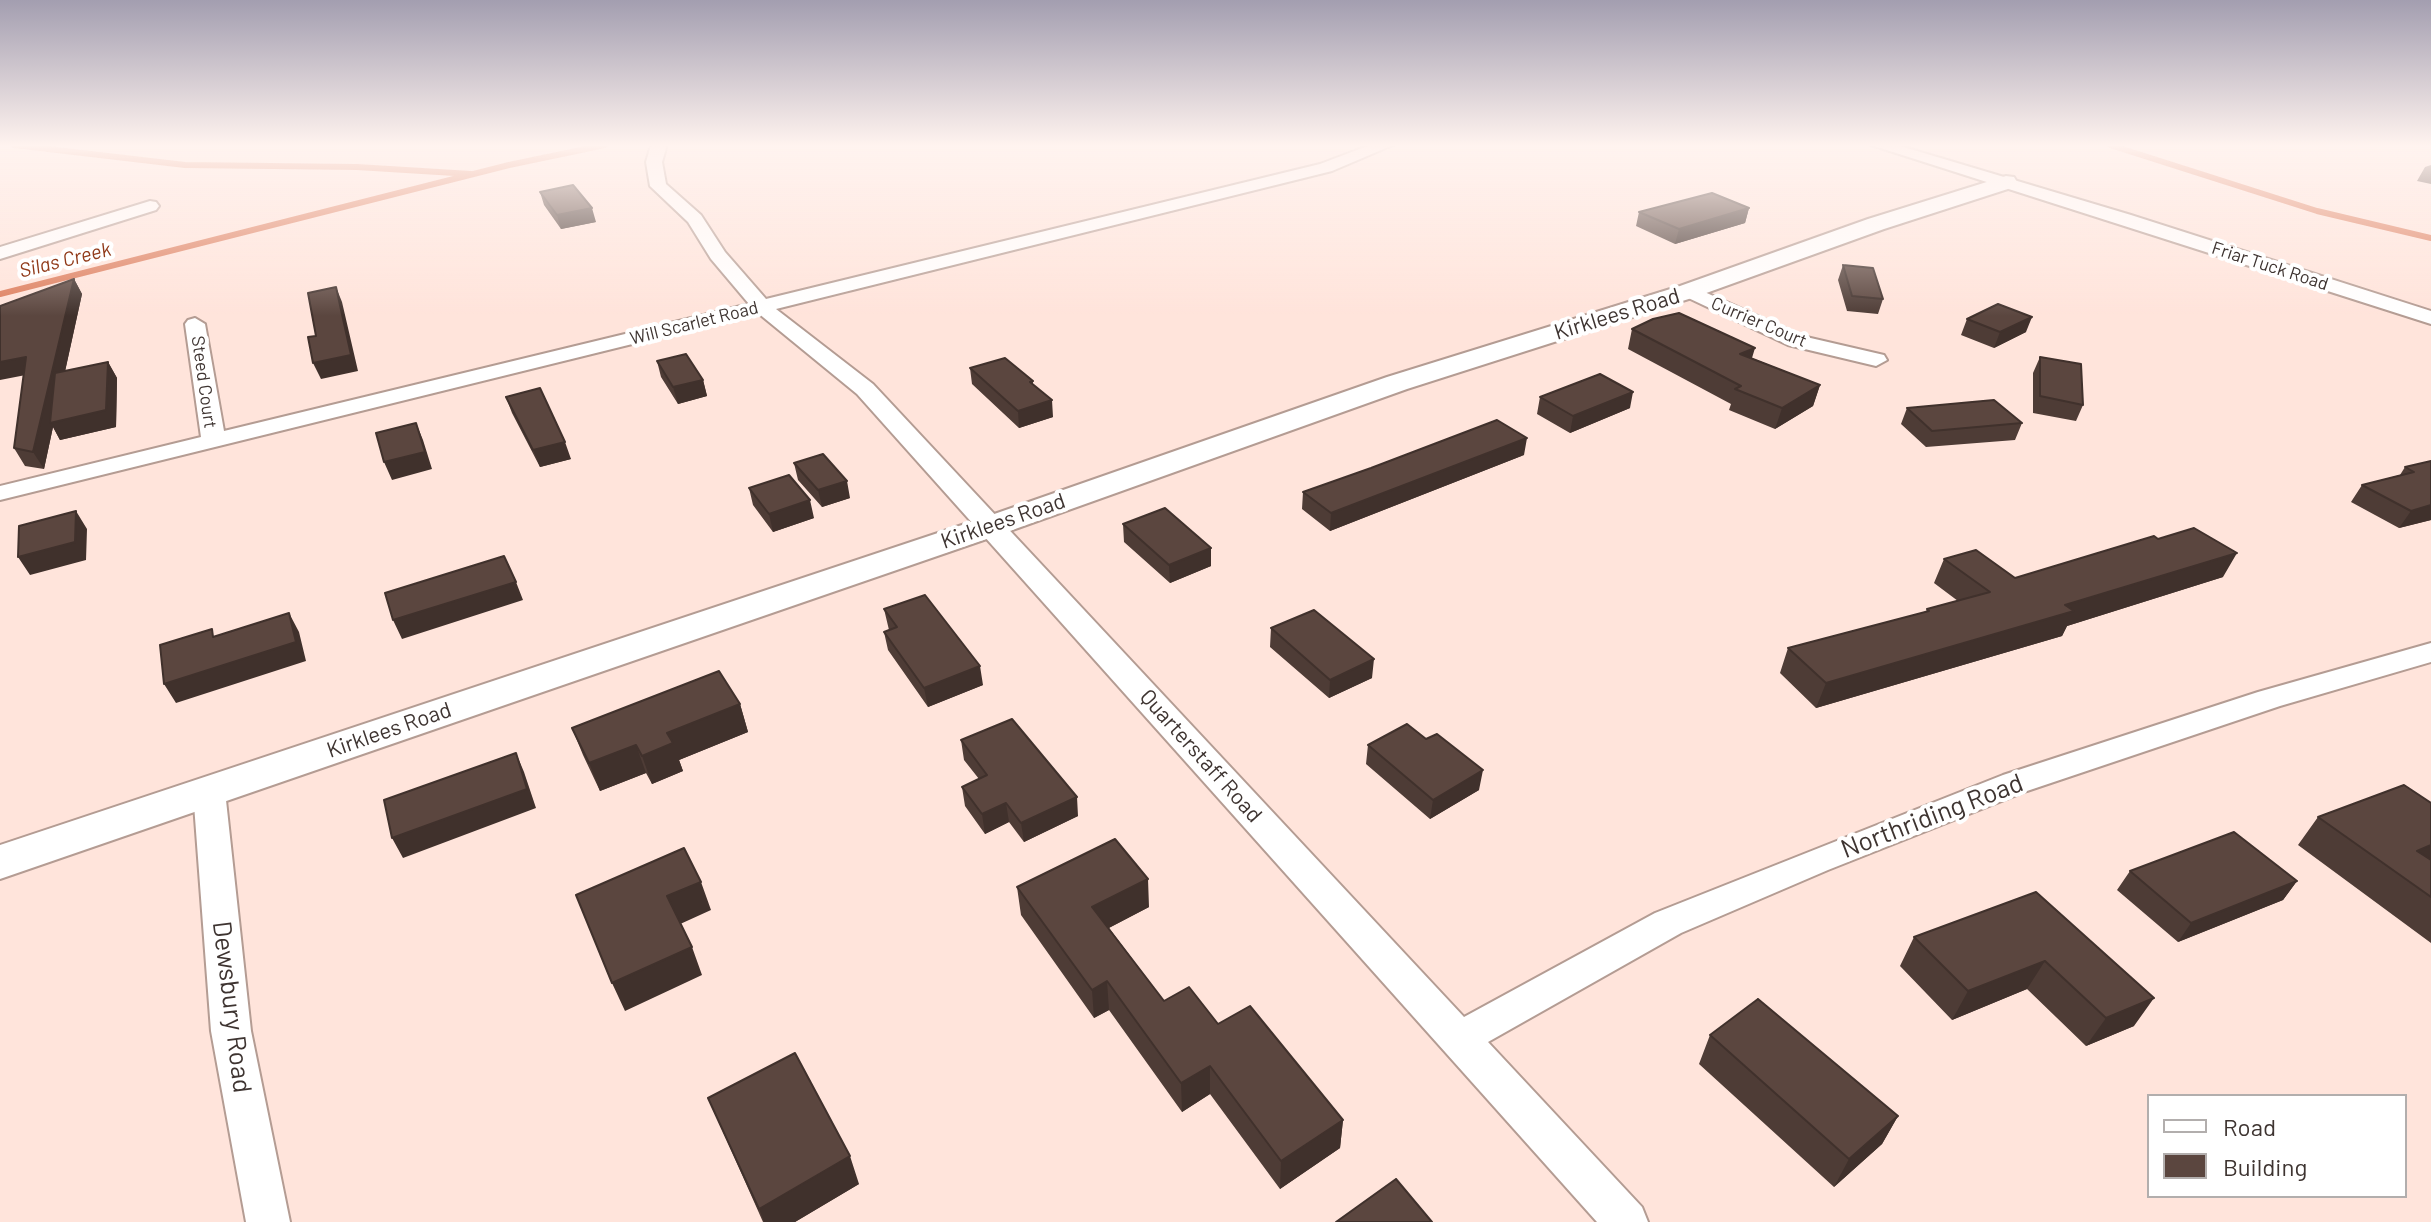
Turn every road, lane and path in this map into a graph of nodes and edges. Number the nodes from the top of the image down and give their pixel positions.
1 (676, 202) edge
2 (1188, 202) edge
3 (1944, 202) edge
4 (2069, 202) edge
5 (150, 206) dead end
6 (0, 253) edge
7 (1689, 291) junction
8 (762, 307) junction
9 (2431, 318) edge
10 (195, 324) dead end
11 (1876, 360) dead end
12 (213, 440) junction
13 (0, 493) edge
14 (992, 526) junction
15 (2431, 652) edge
16 (209, 791) junction
17 (0, 862) edge
18 (1459, 1039) junction
19 (268, 1222) edge
20 (1626, 1222) edge

1 - 8 street, Quarterstaff Road
2 - 8 street, Will Scarlet Road
3 - 7 street, Kirklees Road
4 - 9 street, Friar Tuck Road
5 - 6 street
7 - 11 street, Currier Court
7 - 14 street, Kirklees Road
8 - 12 street, Will Scarlet Road
8 - 14 street, Quarterstaff Road
10 - 12 street, Steed Court
12 - 13 street, Will Scarlet Road
14 - 16 street, Kirklees Road
14 - 18 street, Quarterstaff Road
15 - 18 street, Northriding Road
16 - 17 street, Kirklees Road
16 - 19 street, Dewsbury Road
18 - 20 street, Quarterstaff Road

